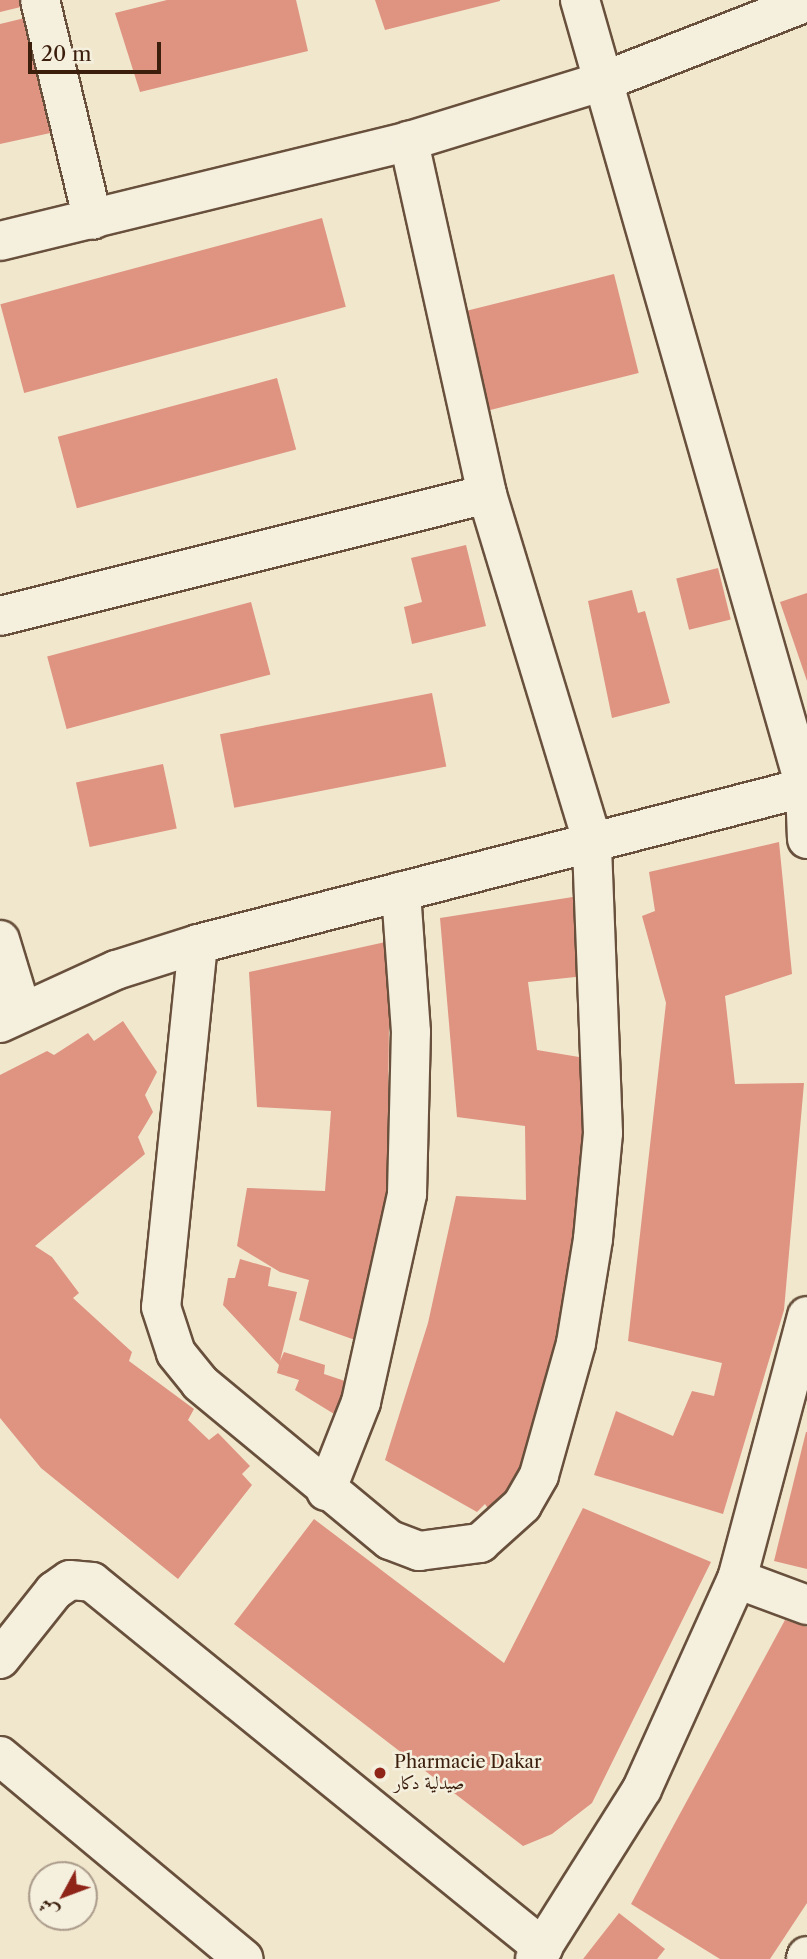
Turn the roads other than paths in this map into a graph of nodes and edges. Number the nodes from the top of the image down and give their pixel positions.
1 (40, 0) edge
2 (580, 0) edge
3 (807, 2) edge
4 (604, 81) junction
5 (409, 141) junction
6 (93, 220) junction
7 (0, 241) edge
8 (487, 494) junction
9 (0, 616) edge
10 (806, 787) edge
11 (592, 839) junction
12 (807, 839) edge
13 (401, 891) junction
14 (0, 940) edge
15 (198, 944) junction
16 (10, 1016) edge
17 (807, 1316) edge
18 (326, 1491) junction
19 (737, 1579) junction
20 (807, 1605) edge
21 (0, 1659) edge
22 (0, 1756) edge
23 (539, 1953) edge
24 (244, 1959) edge

1 - 6 street
2 - 4 street
3 - 4 street
4 - 5 street
4 - 10 street
5 - 6 street
5 - 8 street
6 - 7 street
8 - 9 street
8 - 11 street
10 - 11 street
10 - 12 street
11 - 13 street
11 - 18 street
13 - 15 street
13 - 18 street
14 - 16 street
15 - 16 street
15 - 18 street
17 - 19 street
19 - 20 street
19 - 23 street
21 - 23 street
22 - 24 street

